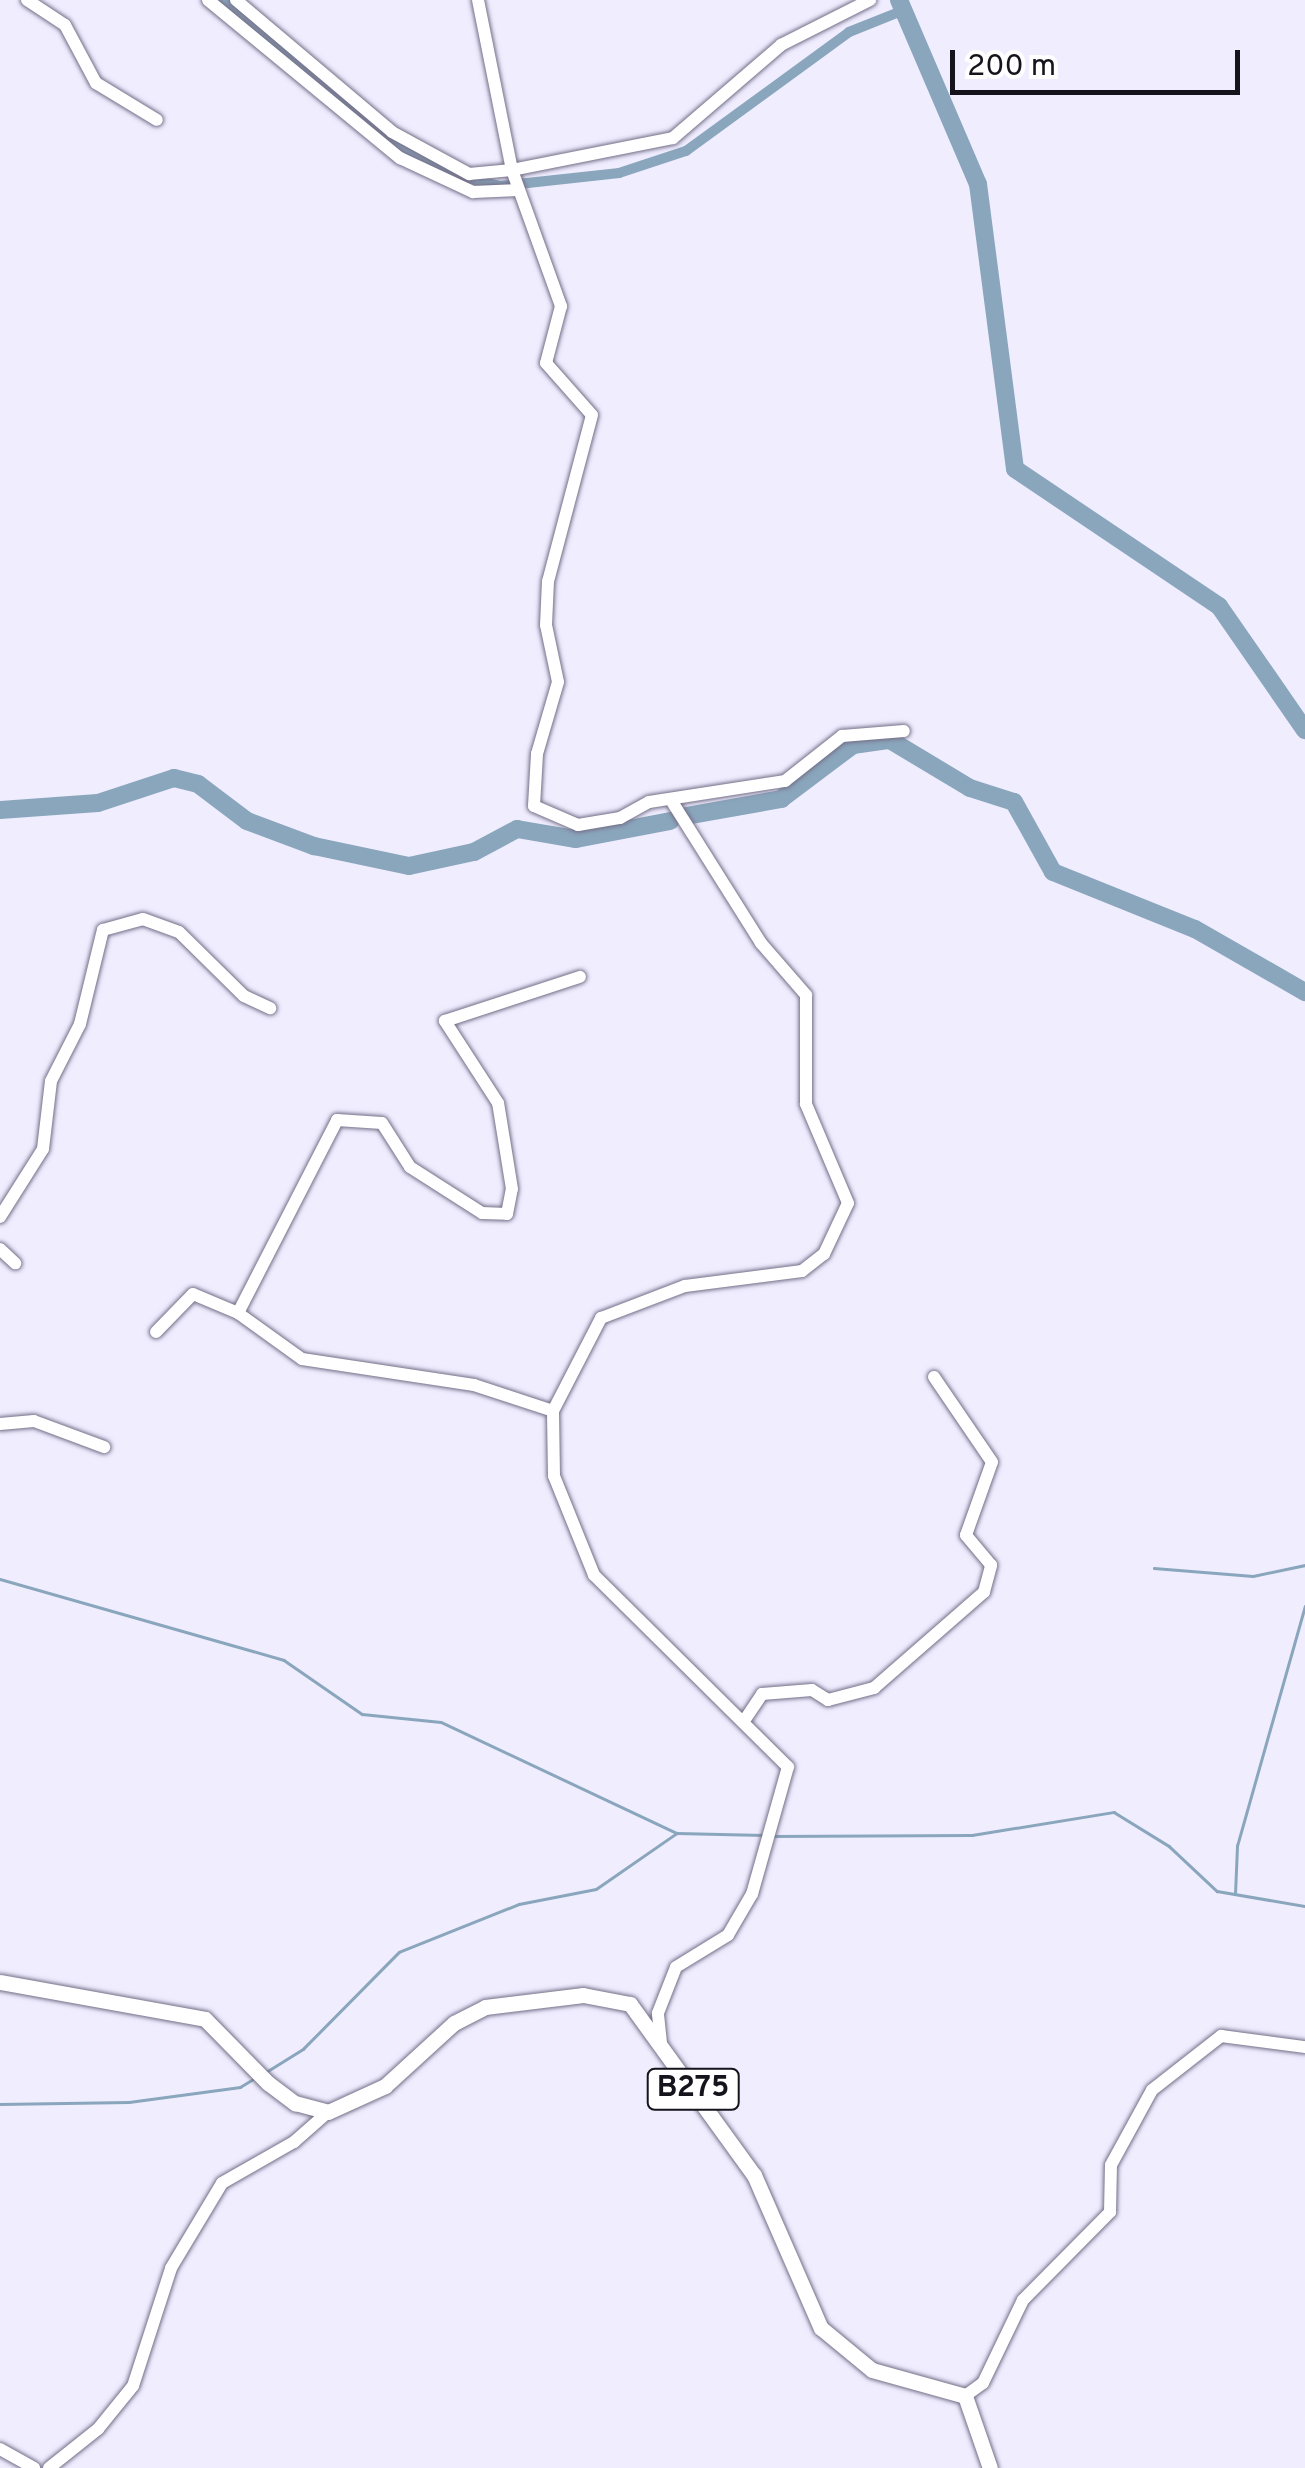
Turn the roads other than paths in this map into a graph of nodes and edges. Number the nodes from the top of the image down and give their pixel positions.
1 (27, 0) edge
2 (208, 0) edge
3 (236, 0) edge
4 (478, 0) edge
5 (870, 0) edge
6 (157, 120) dead end
7 (515, 181) junction
8 (904, 731) dead end
9 (673, 803) junction
10 (580, 978) dead end
11 (270, 1008) dead end
12 (0, 1217) edge
13 (0, 1250) edge
14 (15, 1263) dead end
15 (238, 1313) junction
16 (156, 1332) dead end
17 (934, 1378) dead end
18 (553, 1411) junction
19 (0, 1424) edge
20 (104, 1446) dead end
21 (746, 1718) junction
22 (0, 1982) edge
23 (660, 2043) junction
24 (1305, 2048) edge
25 (328, 2112) junction
26 (964, 2396) junction
27 (0, 2449) edge
28 (34, 2468) edge
29 (49, 2468) edge
30 (990, 2468) edge

1 - 6 street
2 - 7 street
3 - 7 street
4 - 7 street
5 - 7 street
7 - 9 street
8 - 9 street
9 - 18 street
10 - 15 street
11 - 12 street
13 - 14 street
15 - 16 street
15 - 18 street
17 - 21 street
18 - 21 street
19 - 20 street
21 - 23 street
22 - 25 main road
23 - 25 main road, B275
23 - 26 main road, B275
24 - 26 street
25 - 29 street
26 - 30 main road
27 - 28 street

